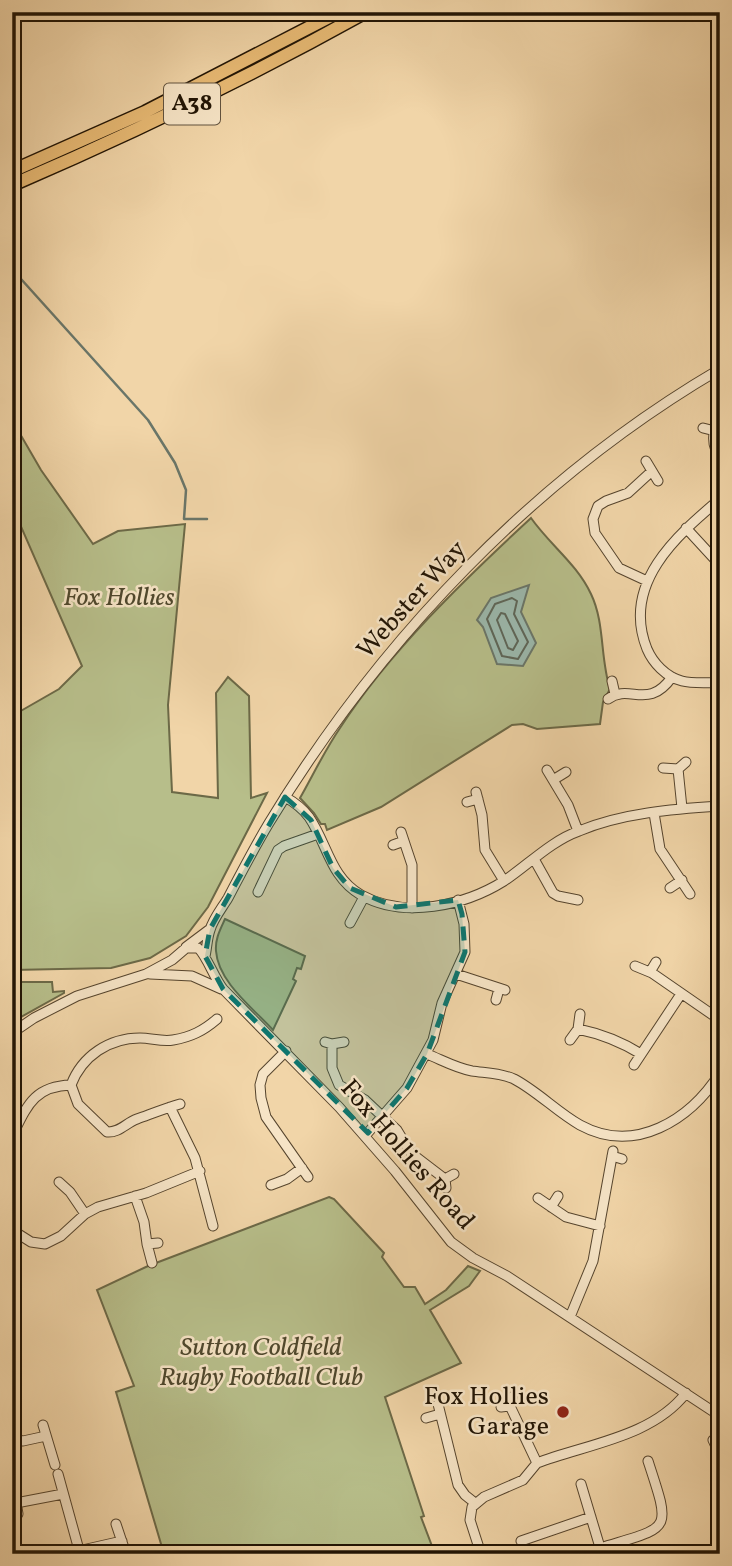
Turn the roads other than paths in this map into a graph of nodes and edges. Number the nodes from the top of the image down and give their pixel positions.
1 (339, 12) edge
2 (366, 12) edge
3 (12, 171) edge
4 (12, 185) edge
5 (720, 369) edge
6 (718, 414) dead end
7 (703, 428) dead end
8 (715, 431) junction
9 (720, 455) edge
10 (646, 461) dead end
11 (652, 471) junction
12 (658, 481) dead end
13 (720, 499) edge
14 (686, 528) junction
15 (720, 565) edge
16 (648, 581) junction
17 (672, 677) junction
18 (612, 681) dead end
19 (720, 684) edge
20 (663, 768) dead end
21 (547, 770) dead end
22 (566, 772) dead end
23 (553, 780) junction
24 (285, 796) junction
25 (467, 802) dead end
26 (720, 806) edge
27 (682, 808) junction
28 (654, 813) junction
29 (578, 831) junction
30 (318, 834) junction
31 (393, 845) dead end
32 (534, 859) junction
33 (253, 874) dead end
34 (264, 879) junction
35 (682, 880) junction
36 (504, 881) junction
37 (670, 888) dead end
38 (258, 892) dead end
39 (553, 893) junction
40 (690, 894) dead end
41 (364, 897) junction
42 (458, 900) junction
43 (578, 900) dead end
44 (545, 902) dead end
45 (412, 908) junction
46 (349, 923) dead end
47 (210, 929) junction
48 (182, 951) junction
49 (206, 958) junction
50 (656, 962) dead end
51 (635, 966) dead end
52 (650, 972) junction
53 (146, 974) junction
54 (456, 974) junction
55 (189, 976) junction
56 (223, 989) junction
57 (681, 994) junction
58 (496, 1000) dead end
59 (580, 1014) dead end
60 (202, 1017) dead end
61 (218, 1019) dead end
62 (720, 1020) edge
63 (209, 1026) junction
64 (578, 1029) junction
65 (12, 1033) edge
66 (570, 1040) dead end
67 (344, 1042) dead end
68 (286, 1051) junction
69 (427, 1054) junction
70 (641, 1054) junction
71 (634, 1065) dead end
72 (720, 1073) edge
73 (71, 1085) junction
74 (710, 1088) junction
75 (720, 1095) edge
76 (180, 1104) dead end
77 (170, 1107) junction
78 (383, 1116) junction
79 (12, 1136) edge
80 (365, 1136) junction
81 (622, 1159) dead end
82 (302, 1168) junction
83 (200, 1171) junction
84 (308, 1177) dead end
85 (57, 1180) dead end
86 (448, 1180) dead end
87 (271, 1185) dead end
88 (135, 1196) junction
89 (558, 1196) dead end
90 (538, 1198) dead end
91 (221, 1206) dead end
92 (551, 1207) junction
93 (210, 1209) junction
94 (85, 1214) junction
95 (214, 1226) dead end
96 (600, 1226) junction
97 (12, 1230) edge
98 (158, 1243) dead end
99 (147, 1244) junction
100 (152, 1263) dead end
101 (570, 1317) junction
102 (686, 1393) junction
103 (508, 1403) dead end
104 (720, 1416) edge
105 (426, 1418) dead end
106 (43, 1425) dead end
107 (46, 1436) junction
108 (12, 1439) edge
109 (537, 1463) junction
110 (647, 1468) dead end
111 (13, 1490) edge
112 (580, 1490) dead end
113 (63, 1494) junction
114 (16, 1503) junction
115 (475, 1503) junction
116 (18, 1514) dead end
117 (591, 1517) junction
118 (117, 1524) dead end
119 (122, 1541) junction
120 (527, 1543) dead end
121 (79, 1550) junction
122 (601, 1551) edge
123 (65, 1554) edge
124 (126, 1554) edge
125 (481, 1554) edge

1 - 3 highway, A38
2 - 4 highway, A38
5 - 24 street, Webster Way
6 - 8 street
7 - 8 street
8 - 9 street
10 - 11 street
11 - 12 street
11 - 16 street
13 - 14 street
14 - 15 street
14 - 16 street
16 - 17 street
17 - 18 street
17 - 19 street
20 - 27 street
21 - 23 street
22 - 23 street
23 - 29 street
24 - 30 street
24 - 47 street, Webster Way
25 - 36 street
26 - 27 street
27 - 28 street
28 - 29 street
28 - 35 street
29 - 32 street
30 - 34 street
30 - 41 street
31 - 45 street
32 - 36 street
32 - 39 street
33 - 34 street
34 - 38 street
35 - 37 street
35 - 40 street
36 - 42 street
39 - 43 street
39 - 44 street
41 - 45 street
41 - 46 street
42 - 45 street
42 - 54 street
47 - 48 street, Webster Way
47 - 49 street, Webster Way
48 - 49 street
48 - 53 street, Webster Way
48 - 55 street
49 - 55 street
49 - 56 street, Fox Hollies Road
50 - 52 street
51 - 52 street
52 - 57 street
53 - 55 street
53 - 65 street
54 - 58 street
54 - 69 street
55 - 56 street, Fox Hollies Road
56 - 68 street, Fox Hollies Road
57 - 62 street
57 - 70 street
59 - 64 street
60 - 63 street
61 - 63 street
63 - 73 street
64 - 66 street
64 - 70 street
67 - 78 street
68 - 80 street, Fox Hollies Road
68 - 82 street
69 - 74 street
69 - 78 street
70 - 71 street
72 - 74 street
73 - 77 street
73 - 79 street
74 - 75 street
76 - 77 street
77 - 83 street
78 - 80 street
78 - 86 street
80 - 101 street, Fox Hollies Road
81 - 96 street
82 - 84 street
82 - 87 street
83 - 88 street
83 - 93 street
85 - 94 street
88 - 94 street
88 - 99 street
89 - 92 street
90 - 92 street
91 - 93 street
92 - 96 street
93 - 95 street
94 - 97 street
96 - 101 street
98 - 99 street
99 - 100 street
101 - 102 street, Fox Hollies Road
102 - 104 street, Fox Hollies Road
102 - 109 street
103 - 109 street
105 - 115 street
106 - 107 street
107 - 108 street
107 - 113 street
109 - 115 street
110 - 122 street
111 - 114 street
112 - 117 street
113 - 114 street
113 - 121 street
114 - 116 street
115 - 125 street
117 - 120 street
117 - 122 street
118 - 119 street
119 - 121 street
119 - 124 street
121 - 123 street

